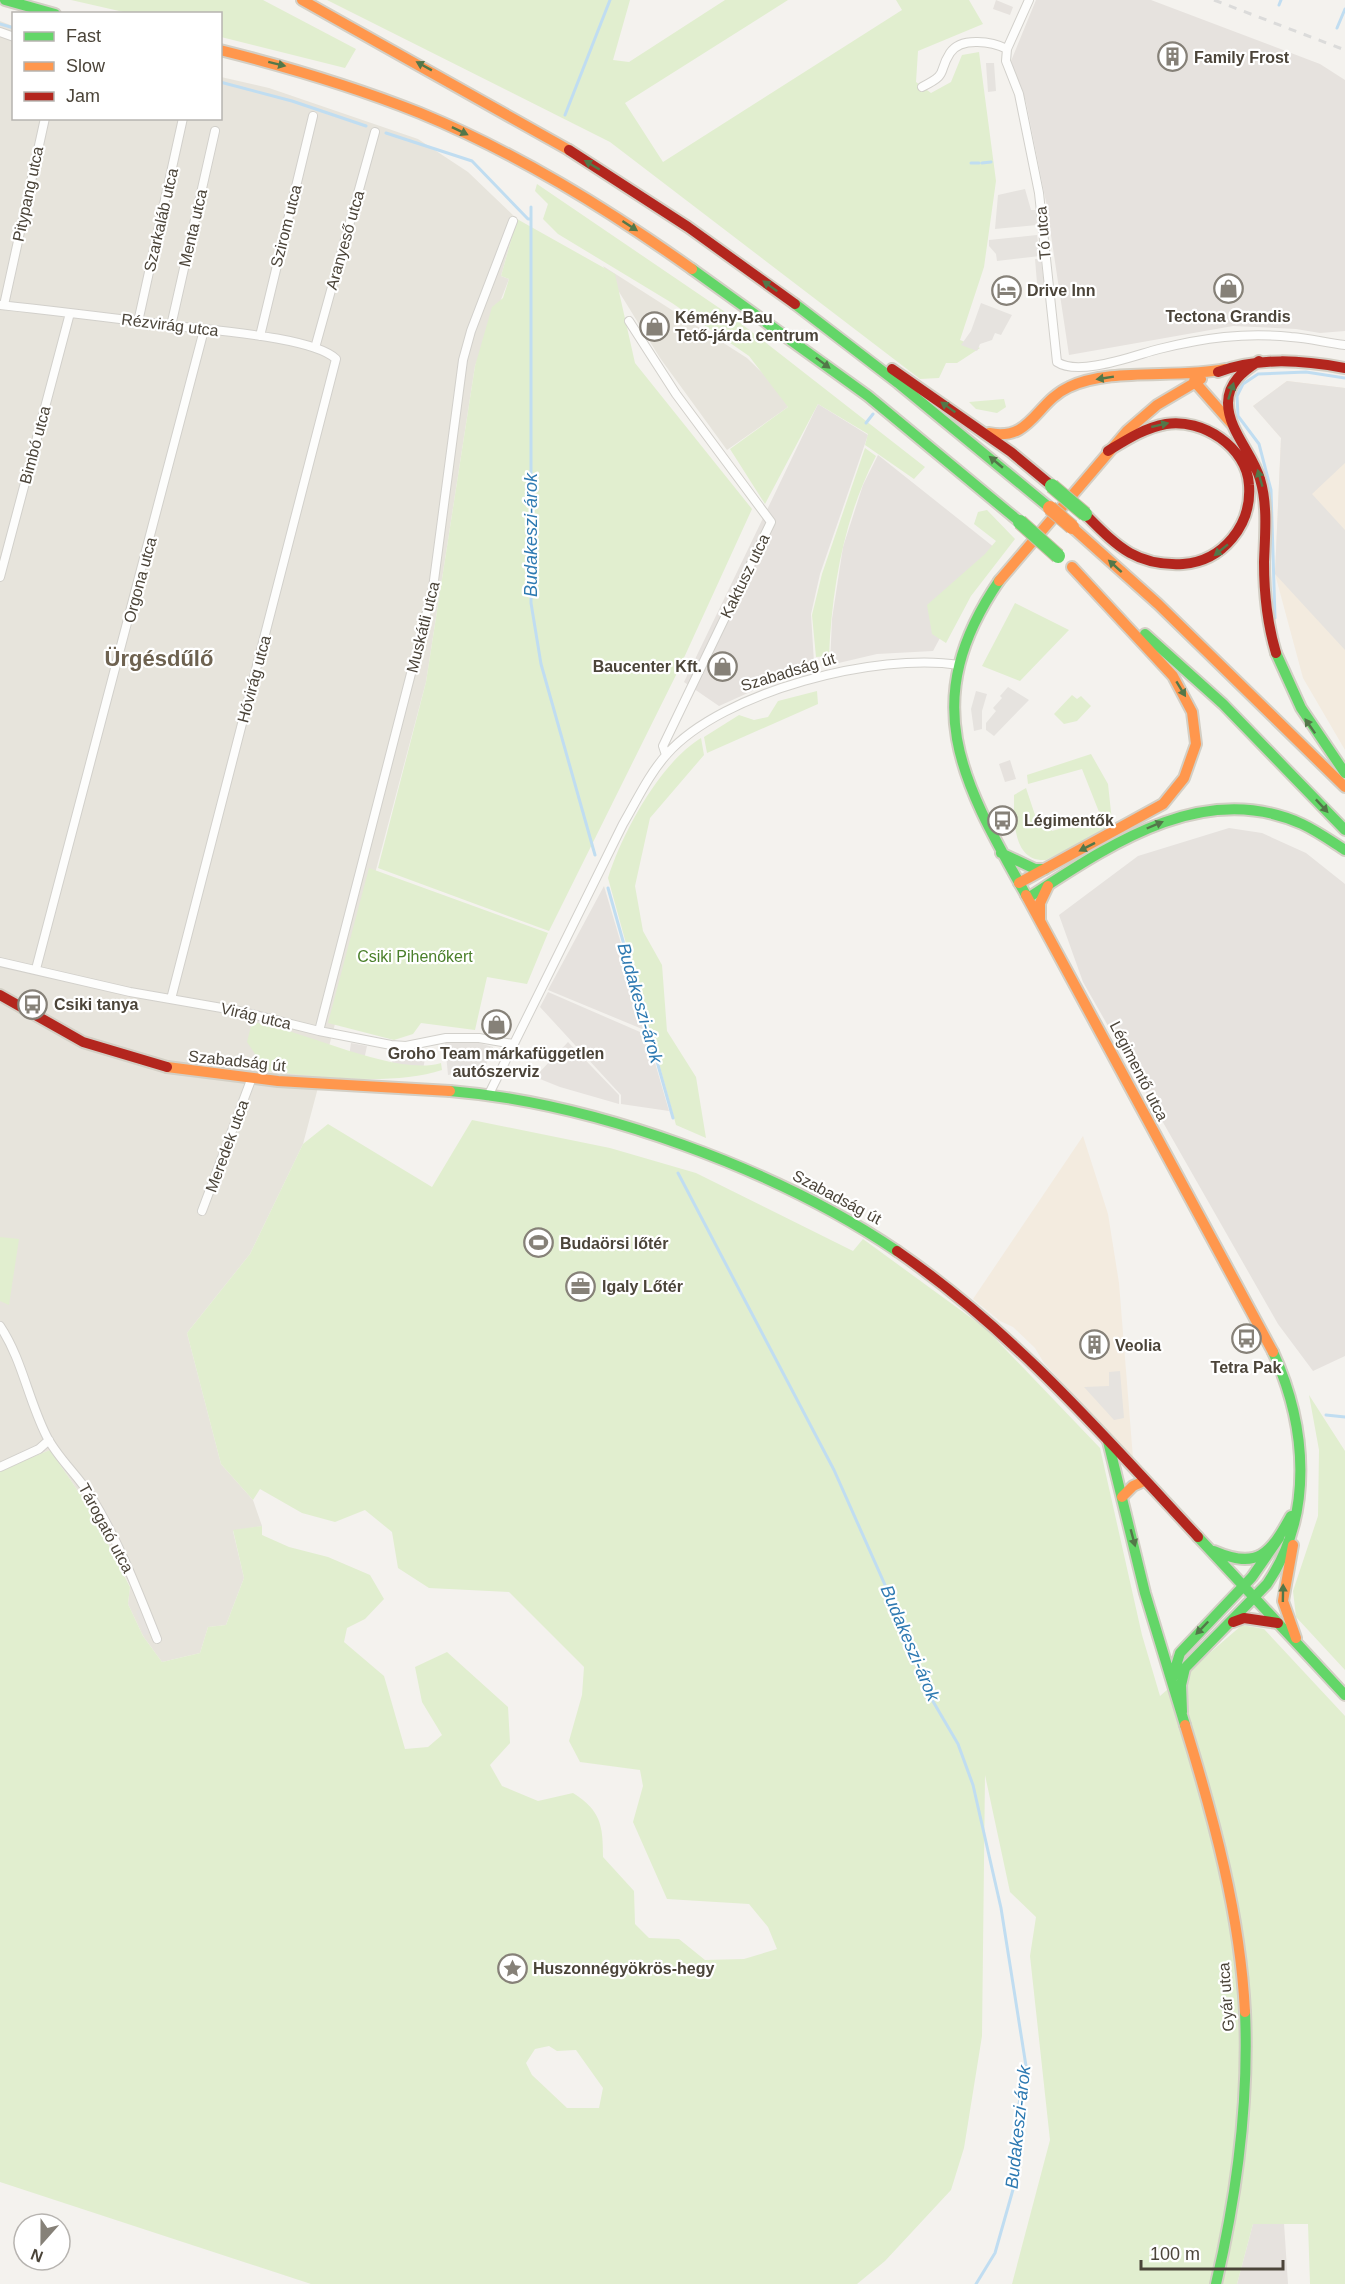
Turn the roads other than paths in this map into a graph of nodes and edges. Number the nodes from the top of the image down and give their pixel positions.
1 (5, 0) edge
2 (302, 0) edge
3 (1029, 0) edge
4 (48, 12) edge
5 (1007, 49) junction
6 (222, 51) edge
7 (922, 87) dead end
8 (313, 116) dead end
9 (45, 120) edge
10 (183, 120) edge
11 (215, 131) dead end
12 (375, 132) dead end
13 (513, 221) dead end
14 (2, 305) edge
15 (70, 313) junction
16 (628, 321) dead end
17 (138, 322) junction
18 (171, 326) junction
19 (204, 330) junction
20 (260, 336) junction
21 (1345, 345) edge
22 (315, 348) junction
23 (336, 359) joint
24 (1259, 361) junction
25 (1345, 368) edge
26 (1225, 369) junction
27 (1194, 381) junction
28 (909, 386) junction
29 (978, 429) junction
30 (1238, 431) junction
31 (1108, 451) junction
32 (1072, 567) junction
33 (0, 577) edge
34 (959, 665) junction
35 (666, 755) junction
36 (1345, 773) edge
37 (1345, 787) edge
38 (1345, 830) edge
39 (1345, 850) edge
40 (1001, 853) junction
41 (1045, 869) junction
42 (1019, 883) junction
43 (1049, 884) junction
44 (1028, 898) junction
45 (1040, 920) junction
46 (0, 962) edge
47 (36, 969) junction
48 (0, 995) edge
49 (171, 999) junction
50 (319, 1031) junction
51 (513, 1044) junction
52 (251, 1080) junction
53 (488, 1096) junction
54 (202, 1211) dead end
55 (0, 1326) edge
56 (49, 1440) junction
57 (1108, 1440) junction
58 (0, 1467) edge
59 (1144, 1481) junction
60 (1122, 1497) junction
61 (1298, 1503) junction
62 (1279, 1538) junction
63 (1210, 1549) junction
64 (1243, 1586) junction
65 (1255, 1598) junction
66 (1230, 1623) junction
67 (1278, 1623) junction
68 (157, 1639) dead end
69 (1302, 1647) junction
70 (1171, 1683) junction
71 (1345, 1695) edge
72 (1182, 1712) junction
73 (1216, 2284) edge

1 - 4 main road
28 -> 2 main road
3 - 5 street
5 - 7 street
5 - 21 street, Tó utca
6 -> 32 main road, bridge
8 - 20 street, Szirom utca
9 - 14 street, Pitypang utca
10 - 17 street, Szarkaláb utca
11 - 18 street, Menta utca
12 - 22 street, Aranyeső utca
13 - 50 street, Muskátli utca
14 - 15 street, Rézvirág utca
15 - 17 street, Rézvirág utca
15 - 33 street, Bimbó utca
16 - 35 street, Kaktusz utca
17 - 18 street, Rézvirág utca
18 - 19 street, Rézvirág utca
19 - 20 street, Rézvirág utca
19 - 47 street, Orgona utca
20 - 22 street, Rézvirág utca
22 - 23 street, Rézvirág utca
23 - 49 street, Hóvirág utca
24 - 25 main road
24 - 26 main road
30 -> 24 main road
26 - 27 main road
26 -> 29 main road
27 - 30 main road
27 - 31 main road
29 -> 28 main road
37 -> 28 main road, bridge
31 -> 29 main road, bridge
36 -> 30 main road
31 - 34 main road, Légimentő utca
32 -> 38 main road
32 -> 41 main road
34 - 35 street, Szabadság út
34 - 40 main road, Légimentő utca
35 - 51 street, Szabadság út
43 -> 39 main road
40 - 41 main road
40 - 42 main road, Légimentő utca
41 - 42 main road
42 - 44 main road, Légimentő utca
43 - 44 main road
43 - 45 main road
44 - 45 main road, Légimentő utca
45 - 61 main road, Légimentő utca
46 - 47 street, Virág utca
47 - 49 street, Virág utca
48 - 52 main road, Szabadság út
49 - 50 street, Virág utca
50 - 51 street, Virág utca
51 - 53 street, Szabadság út
52 - 53 main road, Szabadság út
52 - 54 street, Meredek utca
53 - 57 main road, Szabadság út
55 - 56 street, Tárogató utca
56 - 58 street
56 - 68 street, Tárogató utca
57 - 59 main road, Szabadság út
57 - 60 main road, Gyár utca
59 - 60 main road
59 - 63 main road, Szabadság út
60 -> 70 main road, Gyár utca
61 - 62 main road
61 - 65 main road, Légimentő utca
69 -> 61 main road
62 - 63 main road
62 - 64 main road
63 - 64 main road, Szabadság út
64 - 65 main road, Szabadság út
64 -> 70 main road
65 - 66 main road, Gyár utca
65 - 67 main road, Szabadság út
66 - 67 main road
66 - 72 main road, Gyár utca
67 - 69 main road, Szabadság út
69 - 71 main road
70 - 72 main road, Gyár utca
72 - 73 main road, Gyár utca

